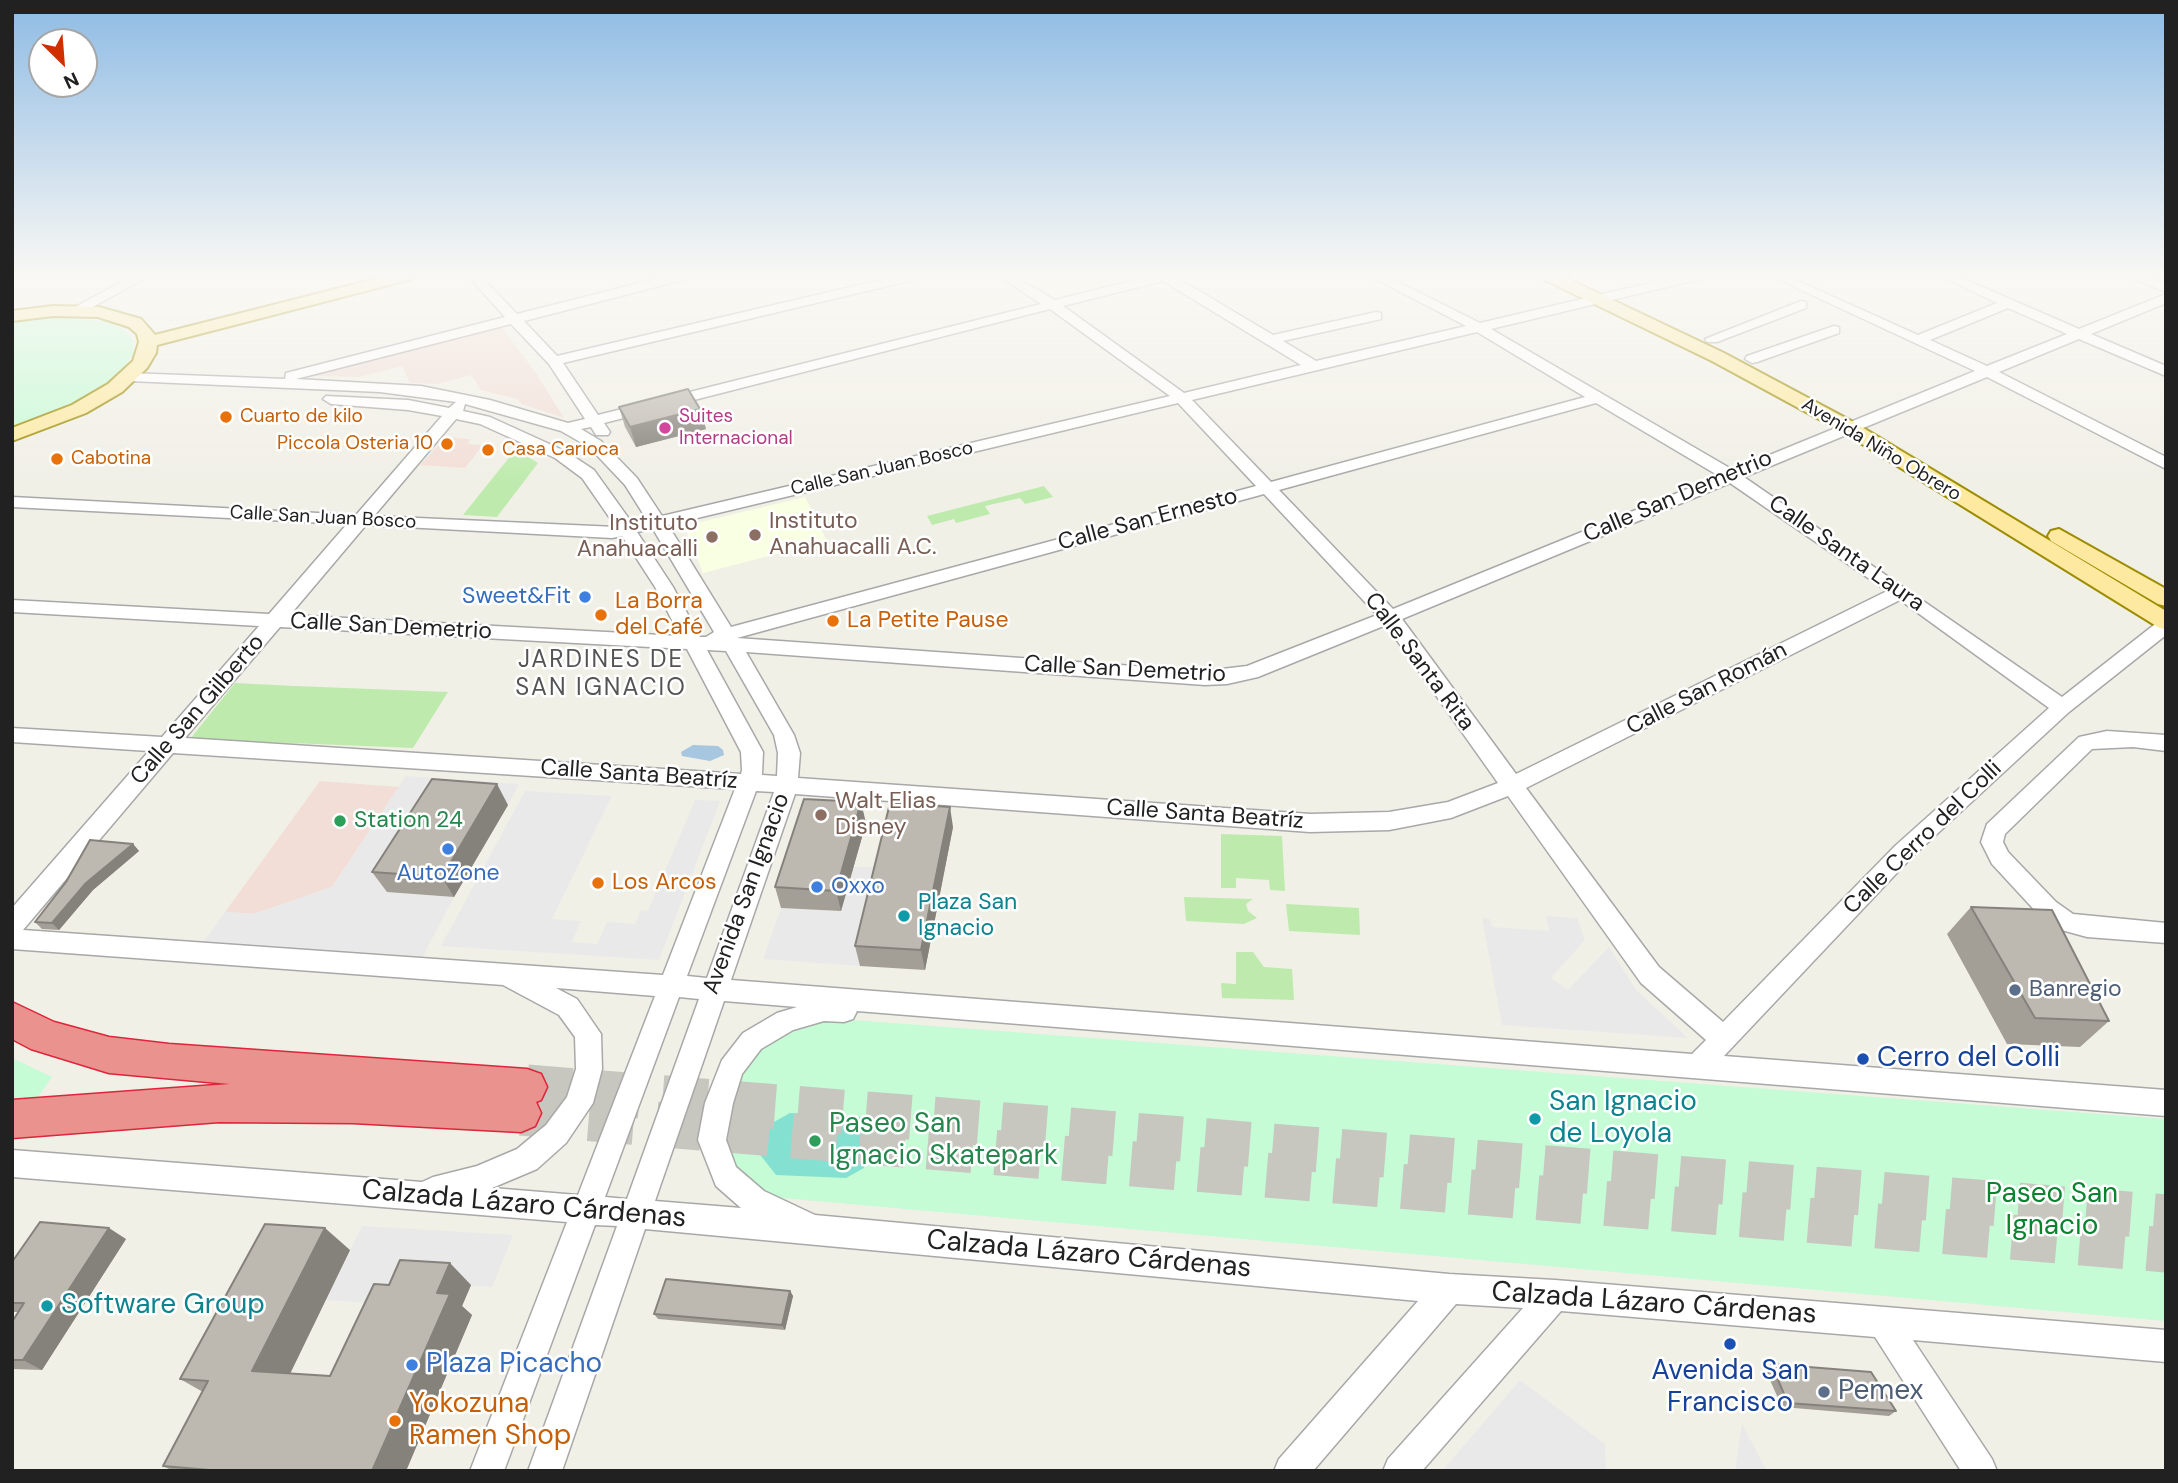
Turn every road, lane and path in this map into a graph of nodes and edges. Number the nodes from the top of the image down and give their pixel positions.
1 (147, 345) edge
2 (412, 345) edge
3 (541, 345) edge
4 (617, 345) edge
5 (894, 345) edge
6 (1108, 345) edge
7 (1279, 345) edge
8 (1404, 345) edge
9 (1510, 345) edge
10 (1705, 345) edge
11 (1724, 345) edge
12 (1791, 345) edge
13 (1929, 345) edge
14 (2050, 345) edge
15 (2107, 345) edge
16 (1752, 359) junction
17 (554, 360) junction
18 (1315, 367) junction
19 (1986, 371) junction
20 (2166, 372) edge
21 (122, 382) junction
22 (266, 383) junction
23 (253, 395) junction
24 (1601, 397) junction
25 (1182, 398) junction
26 (459, 406) junction
27 (596, 421) junction
28 (1856, 424) junction
29 (567, 428) junction
30 (12, 435) edge
31 (2166, 464) edge
32 (1731, 475) junction
33 (631, 482) junction
34 (1266, 487) junction
35 (12, 502) edge
36 (361, 519) junction
37 (657, 522) junction
38 (628, 530) junction
39 (1901, 592) junction
40 (2166, 599) edge
41 (12, 606) edge
42 (1390, 617) junction
43 (274, 621) junction
44 (2166, 624) edge
45 (728, 640) junction
46 (695, 643) junction
47 (2062, 708) junction
48 (12, 735) edge
49 (2166, 743) edge
50 (167, 746) junction
51 (748, 782) junction
52 (787, 785) junction
53 (1512, 786) junction
54 (12, 925) edge
55 (2166, 933) edge
56 (12, 939) edge
57 (505, 975) junction
58 (670, 986) junction
59 (712, 989) junction
60 (996, 1012) junction
61 (12, 1020) edge
62 (1724, 1039) junction
63 (1696, 1068) junction
64 (2166, 1103) edge
65 (12, 1119) edge
66 (12, 1163) edge
67 (414, 1196) junction
68 (585, 1210) junction
69 (636, 1214) junction
70 (818, 1230) junction
71 (1449, 1289) junction
72 (1555, 1295) junction
73 (1883, 1322) junction
74 (2166, 1346) edge
75 (487, 1471) edge
76 (545, 1471) edge
77 (1291, 1471) edge
78 (1399, 1471) edge
79 (1980, 1471) edge

1 - 21 main road
2 - 22 street
3 - 17 street
4 - 17 street
5 - 27 street
6 - 25 street, Calle Santa Rita
7 - 18 street
8 - 18 street, Calle San Juan Bosco
9 - 24 street, Calle Santa Laura
10 - 28 main road, Avenida Niño Obrero
11 - 16 main road, Avenida Niño Obrero
12 - 16 street
13 - 19 street
14 - 19 street, Calle San Demetrio
15 - 20 street
16 - 28 main road, Avenida Niño Obrero
17 - 27 street
18 - 25 street, Calle San Juan Bosco
19 - 28 street, Calle San Demetrio
19 - 31 street
21 - 22 street, Avenida San Ignacio
21 - 23 street, Avenida San Ignacio
21 - 30 main road
22 - 23 street
22 - 26 street, Avenida San Ignacio
23 - 26 street, Avenida San Ignacio
24 - 32 street, Calle Santa Laura
24 - 34 street, Calle San Ernesto
25 - 34 street, Calle Santa Rita
25 - 37 street, Calle San Juan Bosco
26 - 29 street, Avenida San Ignacio
26 - 36 street, Calle San Gilberto
26 - 38 street, Avenida San Ignacio
27 - 29 street
27 - 33 street
28 - 32 street, Calle San Demetrio
28 - 40 main road, Avenida Niño Obrero
28 - 44 main road, Avenida Niño Obrero
29 - 33 street, Avenida San Ignacio
32 - 39 street, Calle Santa Laura
32 - 42 street, Calle San Demetrio
33 - 37 street, Avenida San Ignacio
34 - 42 street, Calle Santa Rita
34 - 45 street, Calle San Ernesto
35 - 36 street, Calle San Juan Bosco
36 - 38 street, Calle San Juan Bosco
36 - 43 street, Calle San Gilberto
37 - 38 street, Calle San Juan Bosco
37 - 45 street, Avenida San Ignacio
38 - 46 street, Avenida San Ignacio
39 - 47 street, Calle Santa Laura
39 - 53 street, Calle San Román
41 - 43 street, Calle San Demetrio
42 - 45 street, Calle San Demetrio
42 - 53 street, Calle Santa Rita
43 - 46 street, Calle San Demetrio
43 - 50 street, Calle San Gilberto
44 - 47 street, Calle Cerro del Colli
45 - 46 street, Calle San Demetrio
45 - 52 street, Avenida San Ignacio
46 - 51 street, Avenida San Ignacio
47 - 62 street, Calle Cerro del Colli
48 - 50 street, Calle Santa Beatríz
49 - 55 street
50 - 51 street, Calle Santa Beatríz
50 - 54 street, Calle San Gilberto
51 - 52 street, Calle Santa Beatríz
51 - 58 street, Avenida San Ignacio
52 - 53 street, Calle Santa Beatríz
52 - 59 street, Avenida San Ignacio
53 - 62 street, Calle Santa Rita
56 - 57 street
57 - 58 street
57 - 67 street
58 - 59 street
58 - 68 street, Avenida San Ignacio
59 - 60 street
59 - 69 street, Avenida San Ignacio
60 - 63 street
60 - 70 street
61 - 65 highway
62 - 63 street, Calle Cerro del Colli
63 - 64 street
66 - 67 street, Calzada Lázaro Cárdenas
67 - 68 street, Calzada Lázaro Cárdenas
68 - 69 street, Calzada Lázaro Cárdenas
68 - 75 street, Avenida San Ignacio
69 - 70 street, Calzada Lázaro Cárdenas
69 - 76 street, Avenida San Ignacio
70 - 71 street, Calzada Lázaro Cárdenas
71 - 72 street, Calzada Lázaro Cárdenas
71 - 77 street
72 - 73 street, Calzada Lázaro Cárdenas
72 - 78 street
73 - 74 street, Calzada Lázaro Cárdenas
73 - 79 street

